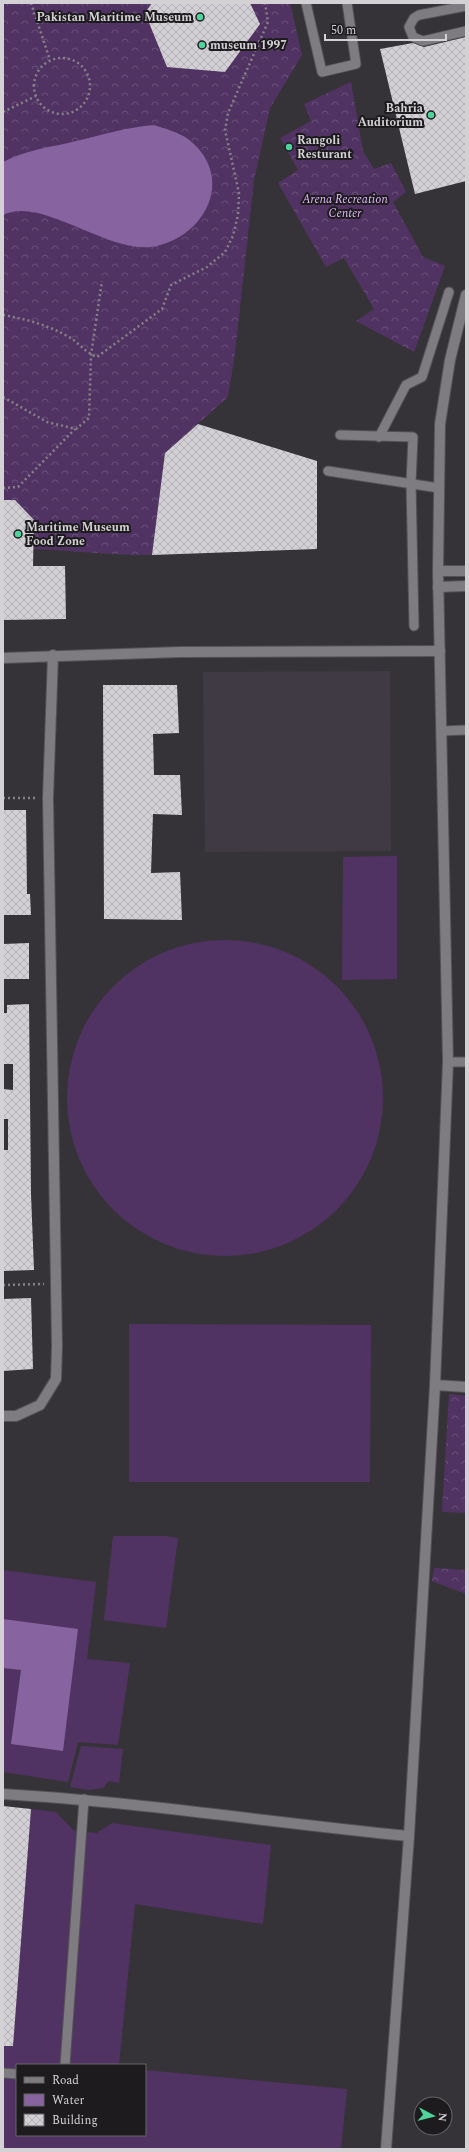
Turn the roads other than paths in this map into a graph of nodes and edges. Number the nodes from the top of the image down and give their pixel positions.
1 (306, 3) edge
2 (347, 3) edge
3 (466, 6) edge
4 (466, 31) edge
5 (449, 292) dead end
6 (466, 295) edge
7 (340, 435) dead end
8 (379, 437) junction
9 (328, 471) dead end
10 (411, 484) junction
11 (440, 488) junction
12 (438, 571) junction
13 (466, 571) edge
14 (466, 586) edge
15 (438, 587) junction
16 (414, 626) dead end
17 (440, 651) junction
18 (53, 655) junction
19 (3, 658) edge
20 (466, 730) edge
21 (441, 731) junction
22 (448, 1062) junction
23 (466, 1062) edge
24 (435, 1385) junction
25 (466, 1387) edge
26 (3, 1416) edge
27 (3, 1794) edge
28 (84, 1799) junction
29 (409, 1836) junction
30 (65, 2064) edge
31 (3, 2073) edge
32 (16, 2074) edge
33 (386, 2149) edge

1 - 2 lane
3 - 4 lane
5 - 8 lane
6 - 11 street
7 - 8 lane
8 - 10 lane
9 - 10 lane
10 - 11 lane
10 - 16 lane
11 - 12 street
12 - 13 street
12 - 15 street
14 - 15 street
15 - 17 street
17 - 18 street
17 - 21 street
18 - 19 street
18 - 26 street
20 - 21 lane
21 - 22 street
22 - 23 lane
22 - 24 street
24 - 25 street
24 - 29 street
27 - 28 street
28 - 29 street
28 - 30 lane
29 - 33 street
31 - 32 lane

